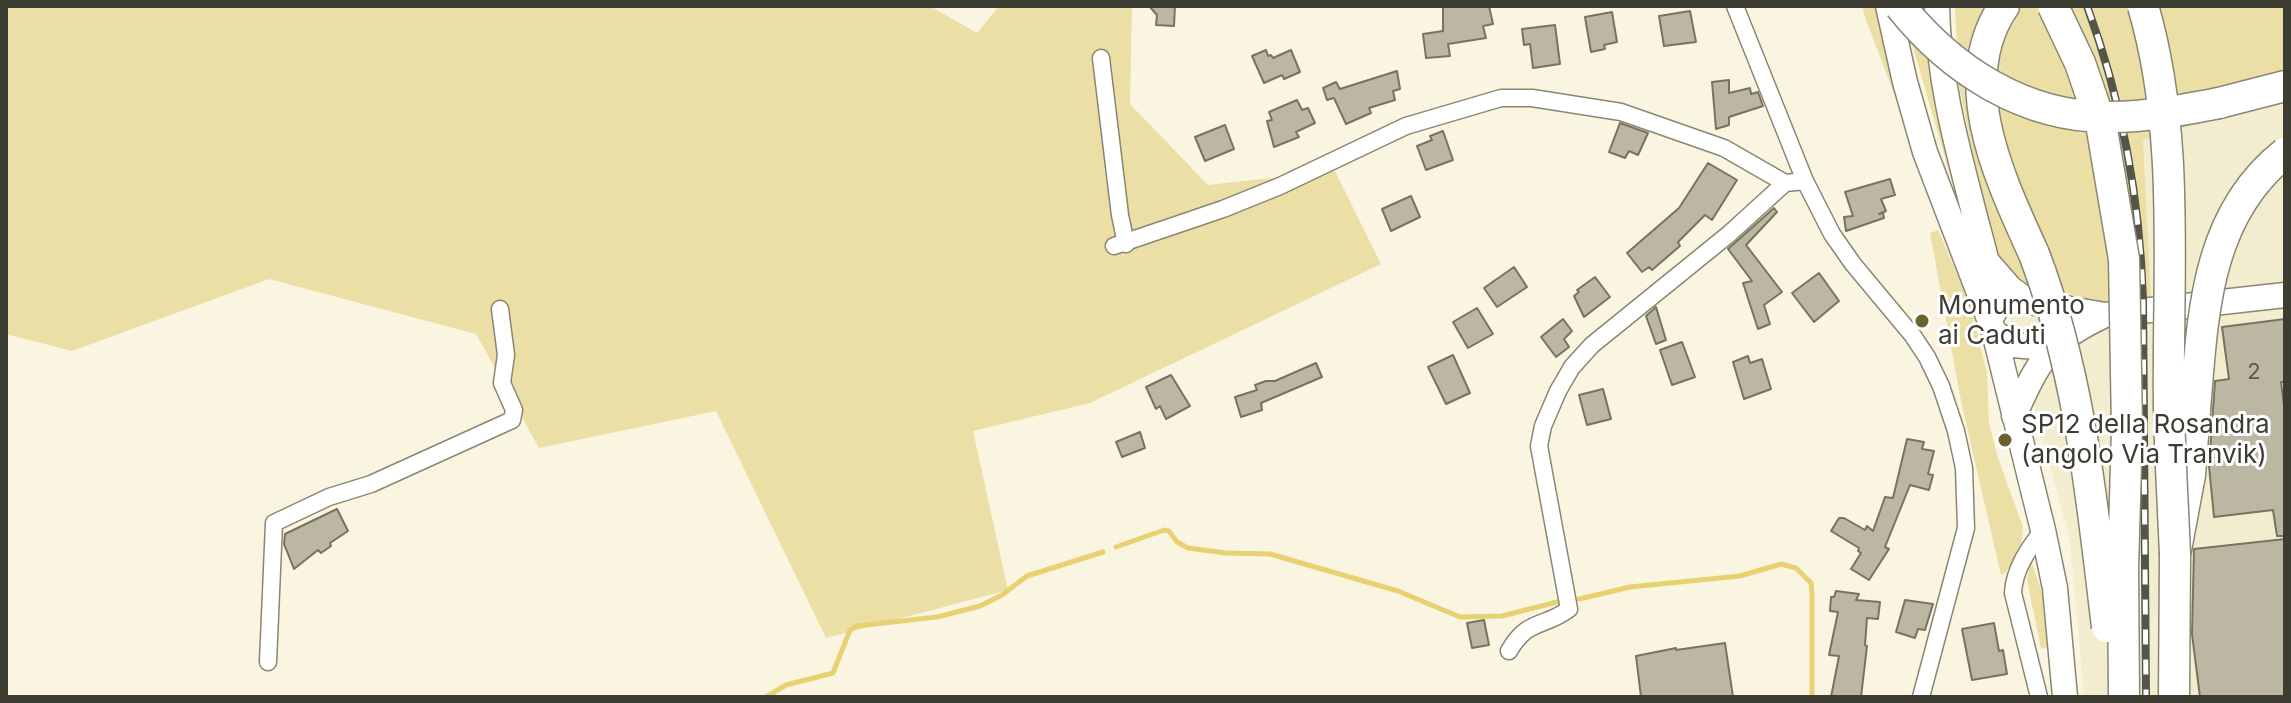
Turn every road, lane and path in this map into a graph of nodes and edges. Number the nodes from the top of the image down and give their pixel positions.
1 (1735, 6) edge
2 (1888, 6) edge
3 (1900, 6) edge
4 (1937, 6) edge
5 (2004, 6) edge
6 (2053, 6) edge
7 (2143, 6) edge
8 (1101, 58) dead end
9 (2285, 86) edge
10 (2285, 153) edge
11 (1805, 181) junction
12 (1785, 183) junction
13 (1989, 264) junction
14 (2285, 295) edge
15 (2029, 302) junction
16 (500, 309) dead end
17 (2105, 315) junction
18 (1994, 332) junction
19 (2050, 348) junction
20 (2014, 416) junction
21 (2043, 530) junction
22 (2175, 555) junction
23 (1509, 651) dead end
24 (268, 662) dead end
25 (1921, 697) edge
26 (2039, 697) edge
27 (2065, 697) edge
28 (2114, 697) edge
29 (2124, 697) edge
30 (2174, 697) edge

1 - 11 street
2 - 18 main road
3 - 9 highway, bridge
4 - 13 main road
5 - 28 highway, bridge
6 - 29 highway, bridge
7 - 22 highway, bridge
8 - 12 street
10 - 22 highway, bridge
11 - 12 street
11 - 25 street
12 - 23 street
13 - 15 main road
13 - 18 main road
14 - 17 main road
15 - 17 main road
15 - 18 main road
16 - 24 street
17 - 19 main road
18 - 19 main road
18 - 20 main road
19 - 20 main road
20 - 21 main road
21 - 26 street
21 - 27 main road
22 - 30 highway

